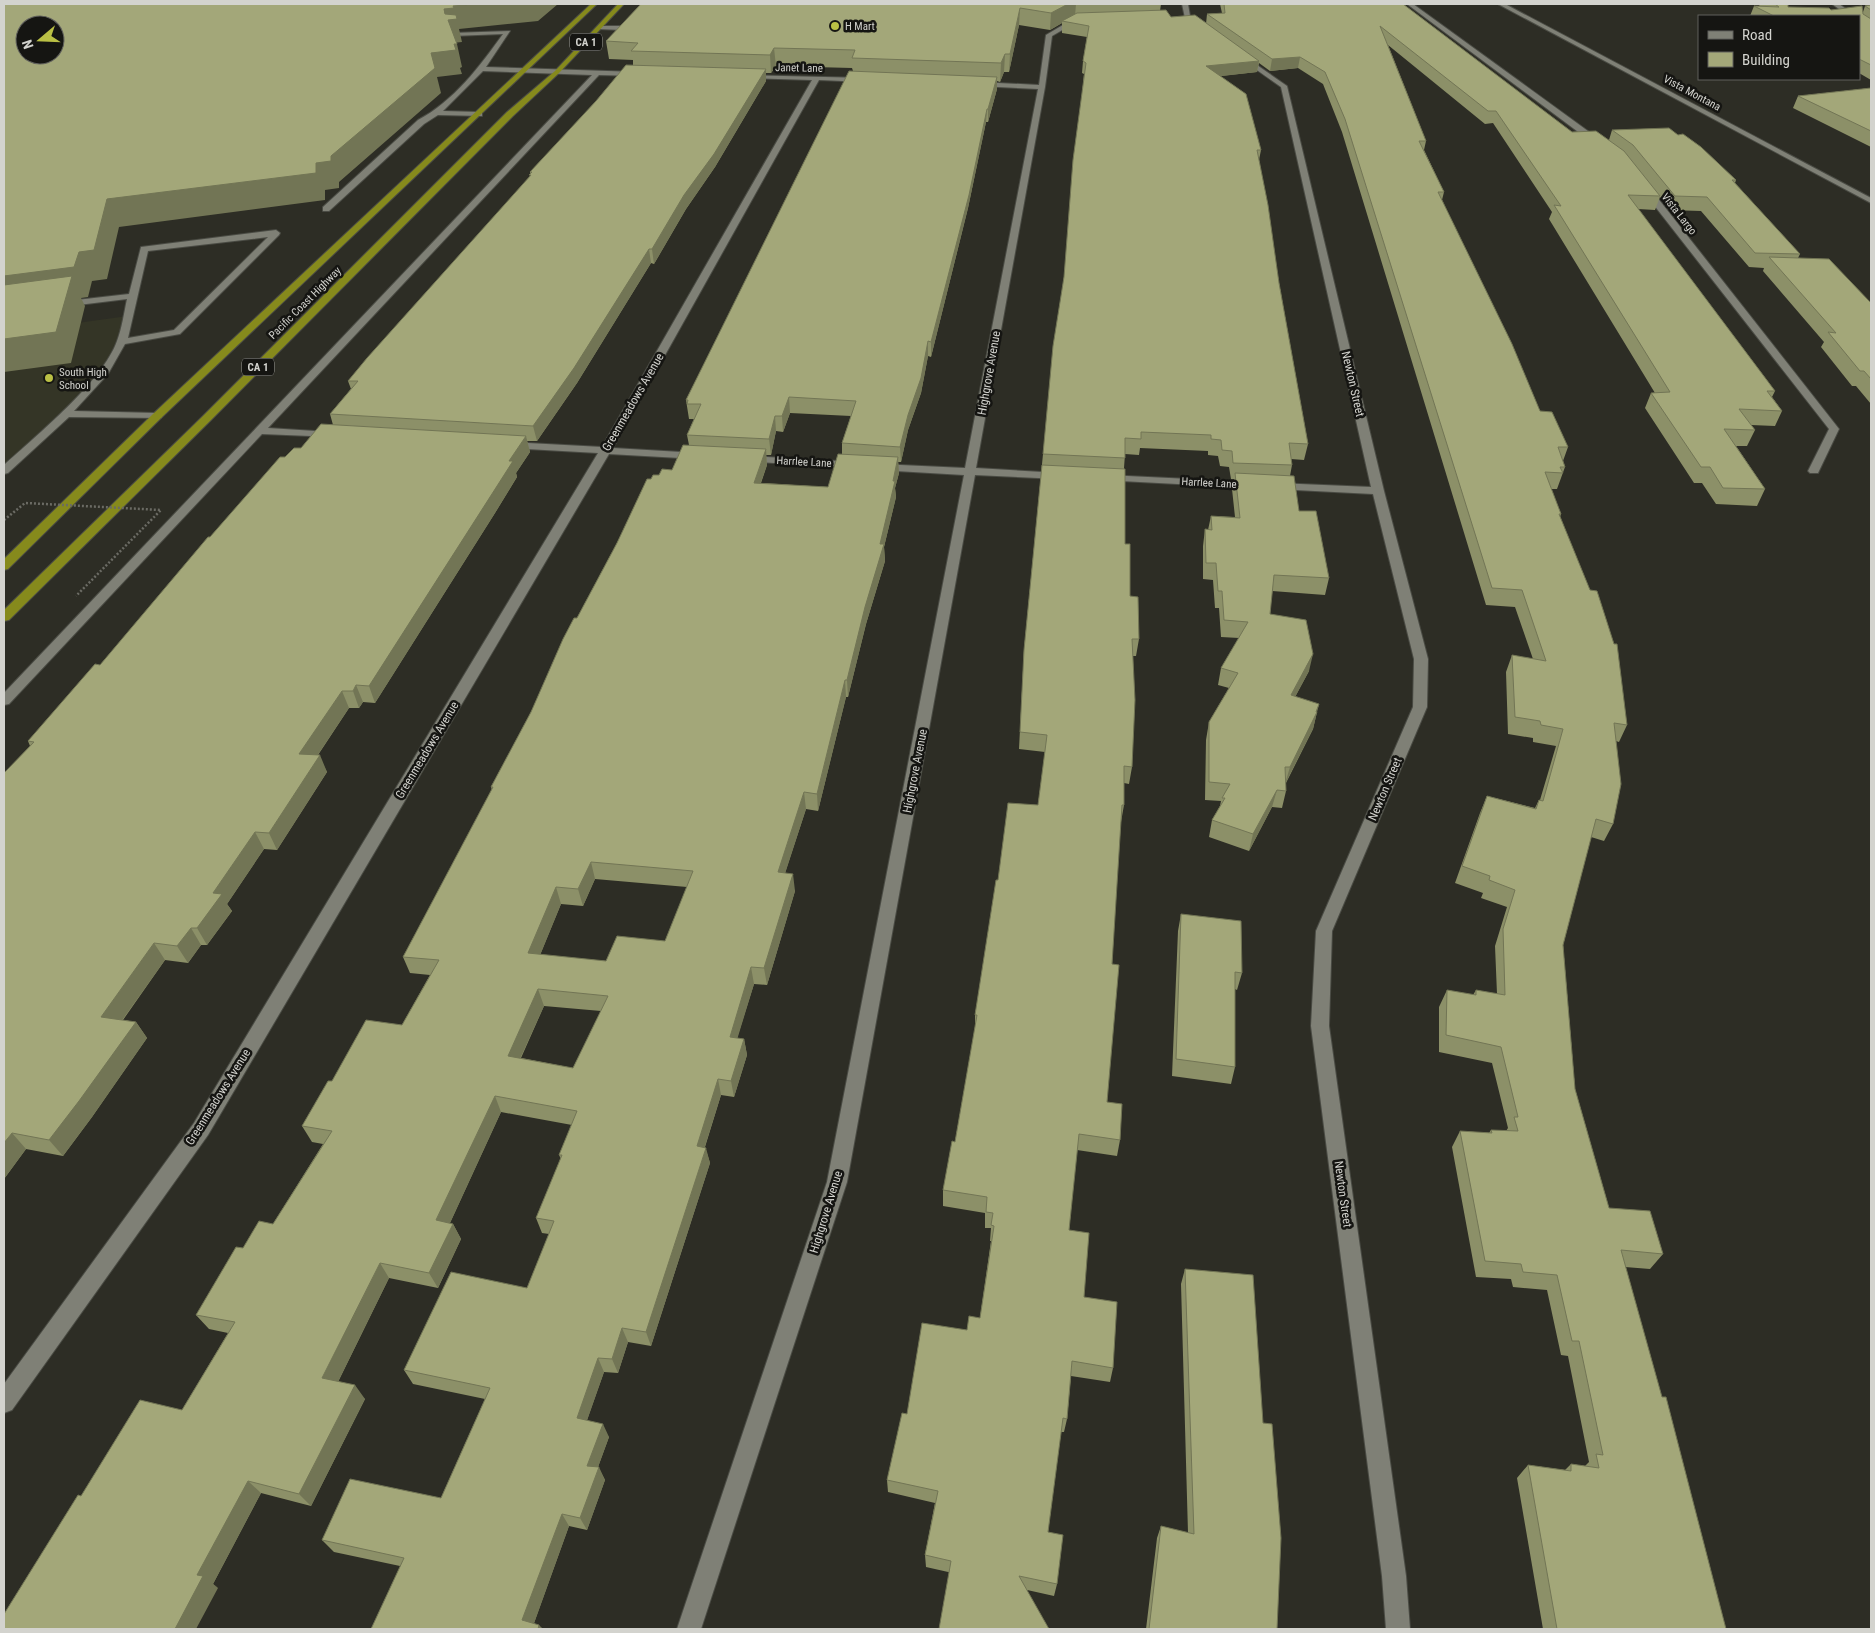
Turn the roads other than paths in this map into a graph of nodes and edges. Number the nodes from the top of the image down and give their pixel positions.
1 (594, 4) edge
2 (621, 4) edge
3 (1410, 4) edge
4 (1501, 4) edge
5 (1834, 4) edge
6 (1186, 11) edge
7 (1851, 15) edge
8 (1168, 18) edge
9 (1093, 19) edge
10 (599, 28) junction
11 (622, 28) edge
12 (453, 34) edge
13 (1211, 35) edge
14 (1228, 46) edge
15 (481, 69) junction
16 (525, 70) junction
17 (557, 72) junction
18 (597, 73) junction
19 (645, 74) edge
20 (741, 76) edge
21 (817, 78) junction
22 (876, 80) edge
23 (974, 84) edge
24 (1042, 87) junction
25 (437, 114) junction
26 (479, 114) junction
27 (1608, 150) edge
28 (1642, 184) edge
29 (1871, 201) edge
30 (326, 209) dead end
31 (133, 296) junction
32 (50, 306) edge
33 (122, 342) junction
34 (66, 414) junction
35 (157, 416) junction
36 (261, 431) junction
37 (340, 436) edge
38 (497, 444) edge
39 (606, 450) junction
40 (714, 457) edge
41 (734, 458) edge
42 (4, 471) edge
43 (1814, 471) dead end
44 (971, 472) junction
45 (1070, 477) edge
46 (1090, 478) edge
47 (1378, 491) junction
48 (4, 566) edge
49 (4, 617) edge
50 (4, 702) edge
51 (4, 1402) edge
52 (689, 1629) edge
53 (1398, 1629) edge

1 - 16 highway, Pacific Coast Highway / CA 1
2 - 10 highway, Pacific Coast Highway / CA 1
3 - 27 street
4 - 29 street, Vista Montana
5 - 7 street
6 - 8 street
6 - 13 street
9 - 24 street, Highgrove Avenue
10 - 11 street
10 - 17 highway, Pacific Coast Highway / CA 1
12 - 15 street
14 - 47 street, Newton Street
15 - 16 street
15 - 25 street
16 - 17 street
16 - 26 highway, Pacific Coast Highway / CA 1
17 - 18 street
17 - 49 highway, Pacific Coast Highway / CA 1
18 - 19 street
18 - 36 street
20 - 21 street, Janet Lane
21 - 22 street, Janet Lane
21 - 39 street, Greenmeadows Avenue
23 - 24 street
24 - 44 street, Highgrove Avenue
25 - 26 street
25 - 30 street
26 - 35 highway, Pacific Coast Highway / CA 1
28 - 43 street, Vista Largo
31 - 32 street
31 - 33 street
31 - 33 street
33 - 34 street
34 - 35 street
34 - 42 street
35 - 48 highway, Pacific Coast Highway / CA 1
36 - 37 street
36 - 50 street
38 - 39 street
39 - 40 street
39 - 51 street, Greenmeadows Avenue
41 - 44 street, Harrlee Lane
44 - 45 street, Harrlee Lane
44 - 52 street, Highgrove Avenue
46 - 47 street, Harrlee Lane
47 - 53 street, Newton Street

